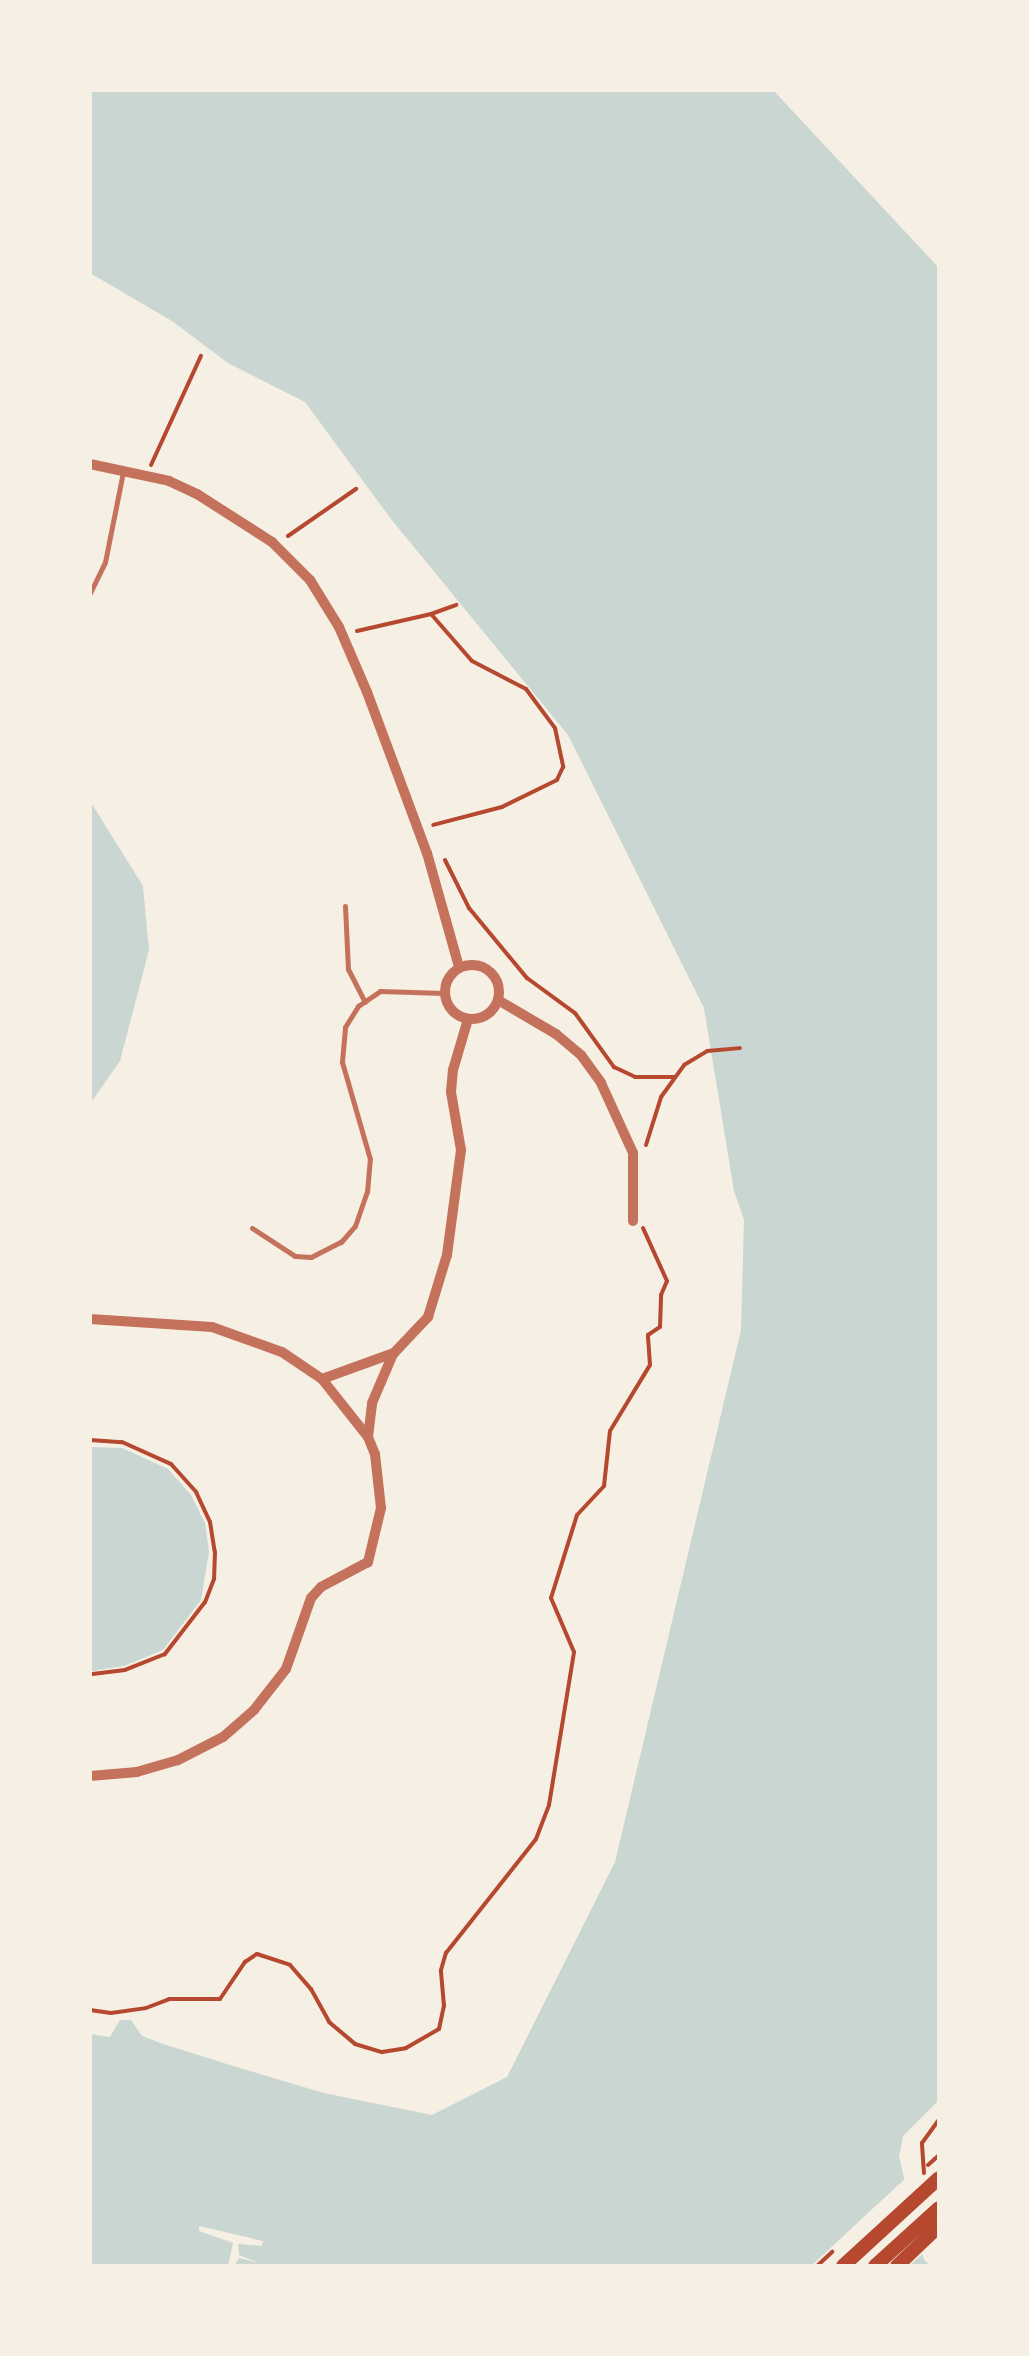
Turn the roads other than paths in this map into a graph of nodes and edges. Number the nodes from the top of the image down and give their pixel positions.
1 (90, 464) edge
2 (124, 470) junction
3 (90, 593) edge
4 (345, 906) dead end
5 (459, 968) junction
6 (444, 993) junction
7 (498, 1000) junction
8 (364, 1002) junction
9 (468, 1019) junction
10 (633, 1221) road end
11 (252, 1228) dead end
12 (90, 1318) edge
13 (394, 1354) junction
14 (322, 1378) junction
15 (368, 1437) junction
16 (90, 1776) edge
17 (933, 2179) edge
18 (939, 2208) edge
19 (939, 2226) edge
20 (842, 2266) edge
21 (875, 2266) edge
22 (896, 2266) edge

1 - 2 street
2 - 3 lane
2 - 5 street
4 - 8 lane
5 - 6 street
5 - 7 street
6 - 8 lane
6 - 9 street
7 - 9 street
7 - 10 street
8 - 11 lane
9 - 13 street
12 - 14 street
13 - 14 street
13 - 15 street
14 - 15 street
15 - 16 street
17 - 20 main road
18 - 21 main road
19 - 22 main road

